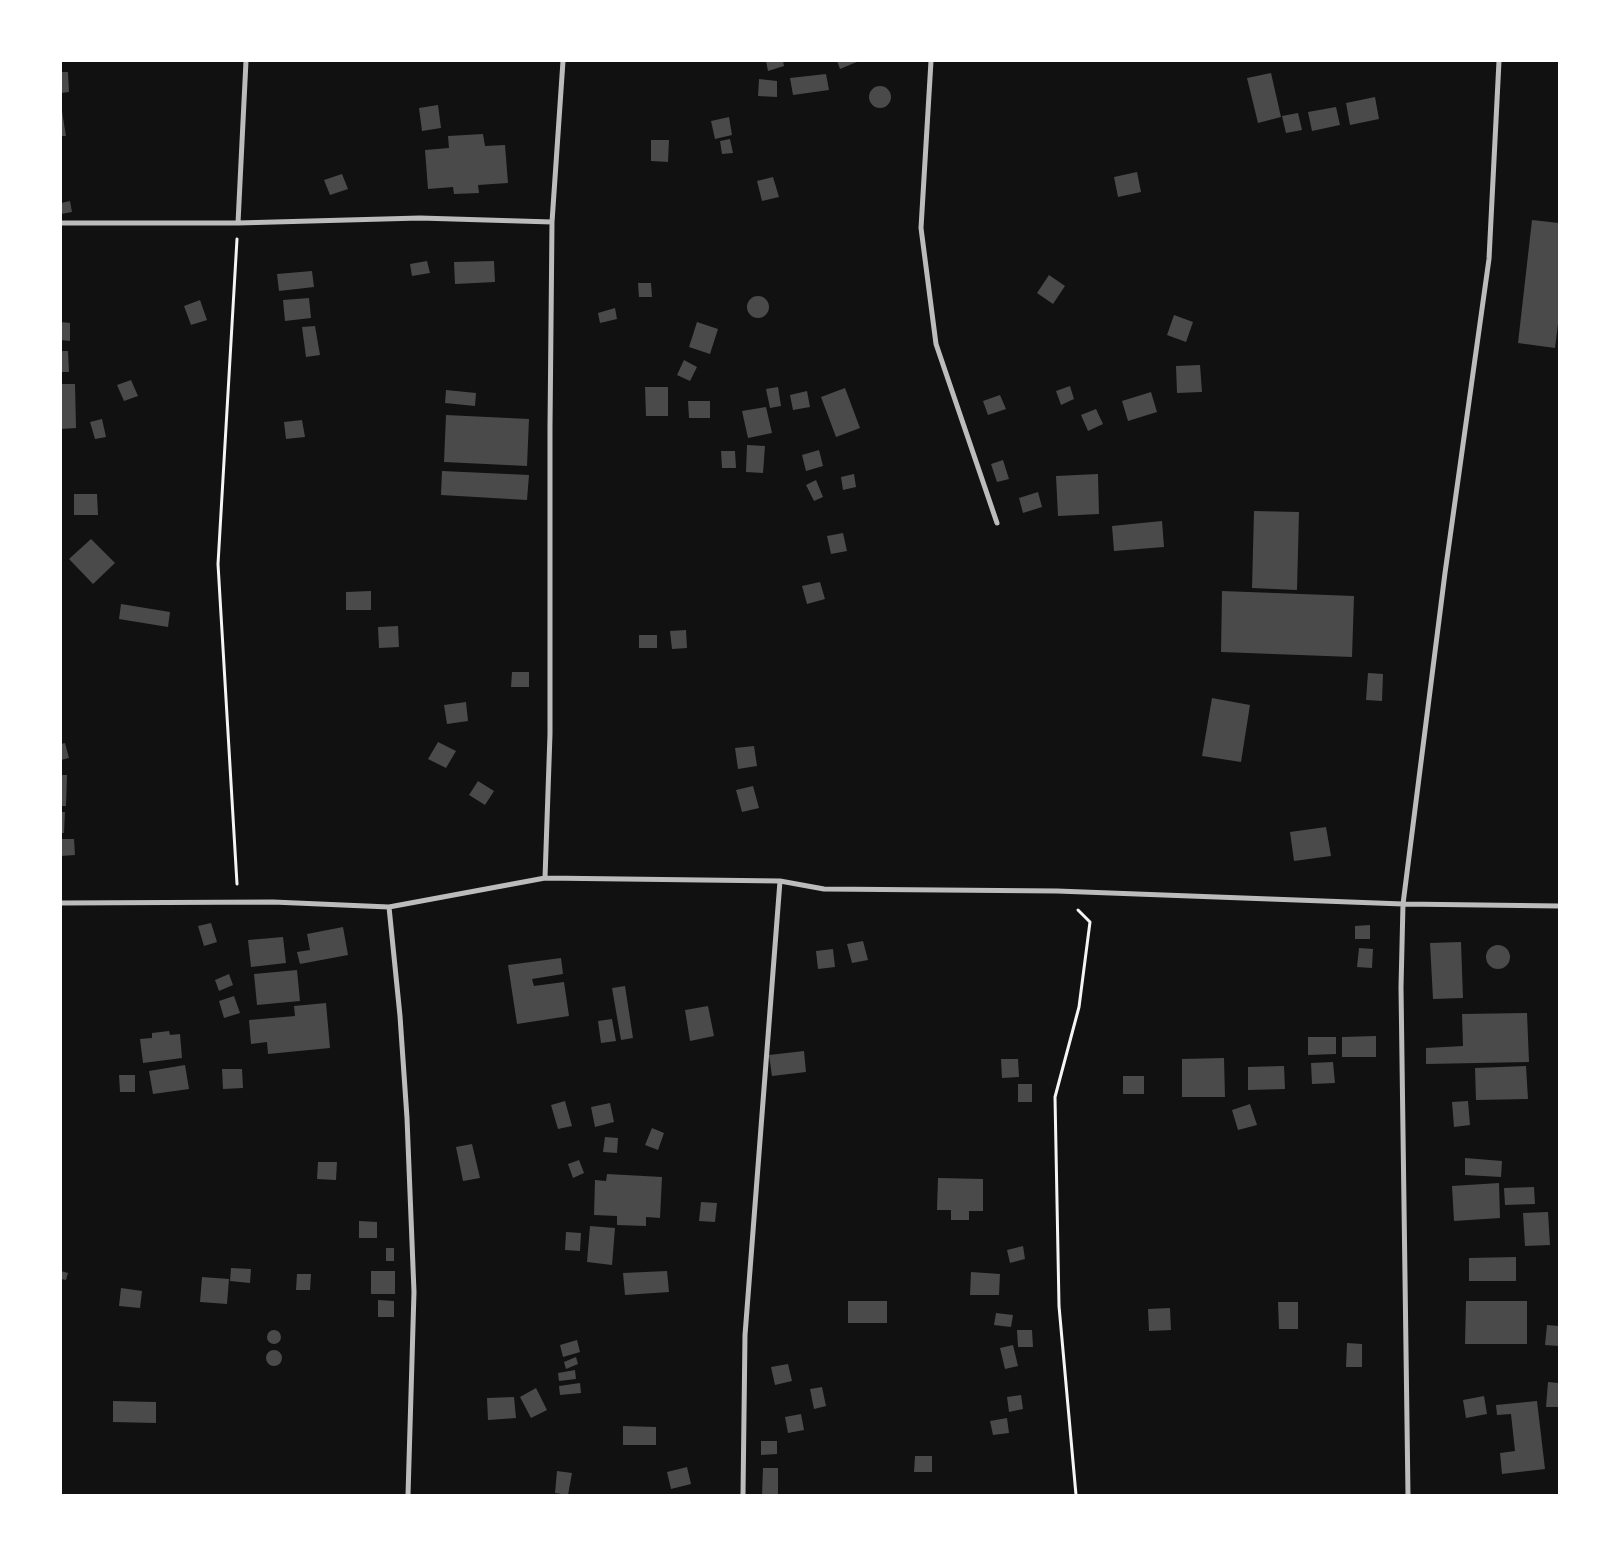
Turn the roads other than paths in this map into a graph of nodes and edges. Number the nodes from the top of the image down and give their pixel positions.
1 (246, 61) edge
2 (563, 61) edge
3 (931, 61) edge
4 (1499, 61) edge
5 (552, 222) junction
6 (61, 223) edge
7 (238, 223) junction
8 (997, 523) dead end
9 (545, 878) junction
10 (780, 882) junction
11 (61, 903) edge
12 (1404, 904) junction
13 (1559, 906) edge
14 (389, 907) junction
15 (408, 1495) edge
16 (742, 1495) edge
17 (1408, 1495) edge

1 - 7 street
2 - 5 street
3 - 8 street
4 - 12 street
5 - 7 street
5 - 9 street
6 - 7 street
9 - 10 street
9 - 14 street
10 - 12 street
10 - 16 street
11 - 14 street
12 - 13 street
12 - 17 street
14 - 15 street

